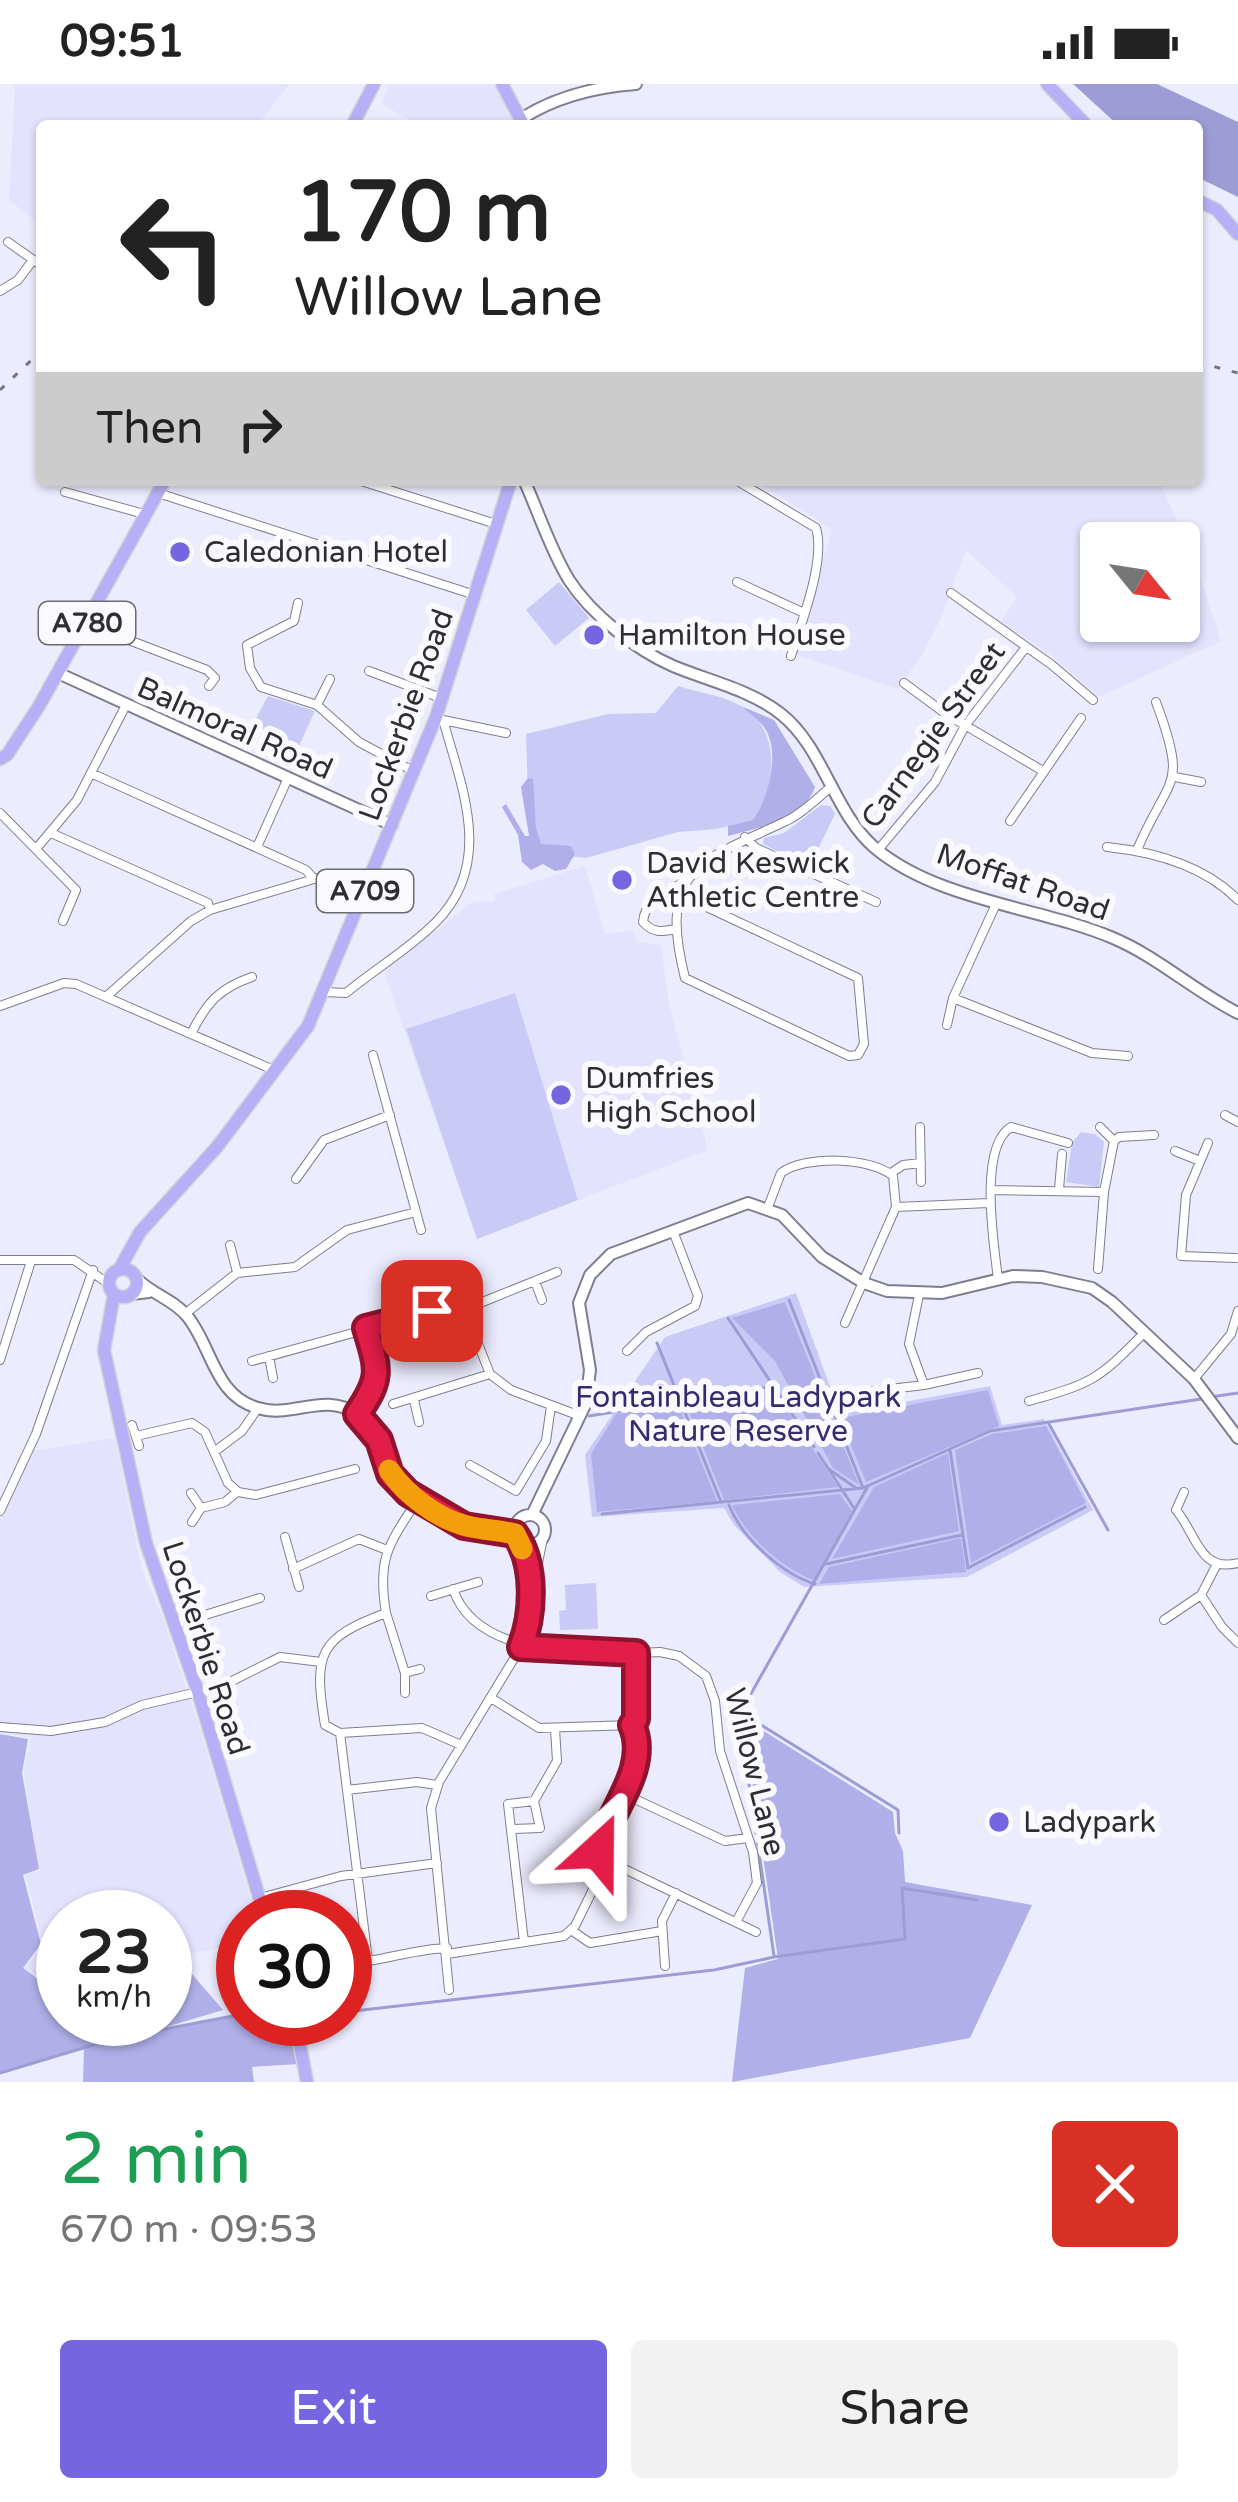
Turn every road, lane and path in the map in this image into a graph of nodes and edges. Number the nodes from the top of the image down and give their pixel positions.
1 (374, 84) edge
2 (502, 84) edge
3 (625, 84) edge
4 (636, 84) edge
5 (1047, 84) edge
6 (355, 120) edge
7 (522, 120) edge
8 (526, 120) edge
9 (1081, 120) edge
10 (1203, 203) edge
11 (1237, 228) edge
12 (8, 242) dead end
13 (36, 262) edge
14 (36, 265) edge
15 (0, 291) edge
16 (162, 486) edge
17 (377, 486) edge
18 (510, 486) edge
19 (527, 486) edge
20 (746, 486) edge
21 (65, 492) dead end
22 (146, 514) junction
23 (496, 524) junction
24 (736, 582) dead end
25 (951, 593) dead end
26 (475, 595) junction
27 (298, 603) dead end
28 (804, 613) junction
29 (86, 624) junction
30 (1026, 647) junction
31 (791, 656) dead end
32 (369, 671) dead end
33 (58, 673) junction
34 (330, 679) dead end
35 (904, 682) dead end
36 (209, 686) dead end
37 (442, 698) junction
38 (1094, 700) dead end
39 (1156, 702) dead end
40 (126, 705) junction
41 (317, 705) junction
42 (1082, 718) dead end
43 (439, 719) junction
44 (965, 726) junction
45 (506, 733) dead end
46 (0, 759) edge
47 (1043, 770) junction
48 (414, 772) junction
49 (93, 774) junction
50 (1174, 777) junction
51 (288, 778) junction
52 (1201, 782) dead end
53 (831, 787) junction
54 (0, 813) edge
55 (1010, 820) dead end
56 (392, 825) junction
57 (51, 833) junction
58 (745, 837) junction
59 (1108, 847) dead end
60 (257, 848) junction
61 (36, 849) junction
62 (878, 850) junction
63 (1137, 850) junction
64 (314, 879) junction
65 (688, 880) junction
66 (368, 885) junction
67 (681, 895) junction
68 (1238, 899) edge
69 (876, 902) dead end
70 (996, 904) junction
71 (210, 910) junction
72 (63, 921) dead end
73 (675, 929) junction
74 (252, 977) dead end
75 (325, 992) junction
76 (108, 995) junction
77 (953, 998) junction
78 (0, 1006) edge
79 (1238, 1012) edge
80 (947, 1025) dead end
81 (192, 1032) junction
82 (373, 1055) dead end
83 (1129, 1056) dead end
84 (278, 1072) junction
85 (390, 1115) junction
86 (1225, 1115) dead end
87 (1238, 1122) edge
88 (920, 1127) dead end
89 (1100, 1127) dead end
90 (1154, 1135) dead end
91 (1114, 1141) junction
92 (1068, 1143) dead end
93 (1208, 1144) dead end
94 (1175, 1151) dead end
95 (1062, 1154) dead end
96 (1201, 1161) junction
97 (921, 1163) junction
98 (891, 1173) junction
99 (296, 1179) dead end
100 (921, 1182) dead end
101 (991, 1190) junction
102 (1059, 1190) junction
103 (1104, 1192) junction
104 (989, 1203) junction
105 (768, 1207) junction
106 (896, 1207) junction
107 (416, 1212) junction
108 (421, 1229) dead end
109 (673, 1229) junction
110 (230, 1245) dead end
111 (1237, 1259) edge
112 (0, 1260) edge
113 (31, 1261) junction
114 (1098, 1269) dead end
115 (92, 1270) junction
116 (557, 1272) dead end
117 (237, 1273) junction
118 (998, 1279) junction
119 (535, 1281) junction
120 (122, 1283) junction
121 (863, 1283) junction
122 (919, 1295) junction
123 (542, 1300) dead end
124 (416, 1301) dead end
125 (432, 1311) dead end
126 (1238, 1311) edge
127 (185, 1313) junction
128 (411, 1315) junction
129 (845, 1324) dead end
130 (366, 1328) junction
131 (1144, 1332) junction
132 (627, 1351) dead end
133 (269, 1356) junction
134 (0, 1360) edge
135 (252, 1361) dead end
136 (978, 1373) dead end
137 (490, 1374) junction
138 (273, 1378) dead end
139 (1194, 1378) junction
140 (925, 1385) junction
141 (848, 1394) dead end
142 (414, 1400) junction
143 (1029, 1401) dead end
144 (393, 1404) dead end
145 (551, 1406) junction
146 (258, 1408) junction
147 (357, 1414) junction
148 (582, 1416) junction
149 (419, 1422) dead end
150 (135, 1435) dead end
151 (1238, 1438) edge
152 (214, 1452) junction
153 (328, 1461) dead end
154 (470, 1465) dead end
155 (355, 1469) dead end
156 (332, 1474) junction
157 (238, 1492) junction
158 (1184, 1492) dead end
159 (190, 1493) dead end
160 (418, 1500) junction
161 (201, 1508) junction
162 (0, 1511) edge
163 (532, 1515) junction
164 (192, 1522) dead end
165 (285, 1537) dead end
166 (518, 1538) junction
167 (543, 1538) junction
168 (387, 1550) junction
169 (1238, 1563) edge
170 (1217, 1564) junction
171 (293, 1569) junction
172 (478, 1582) dead end
173 (299, 1587) dead end
174 (453, 1589) junction
175 (532, 1592) junction
176 (1201, 1595) junction
177 (431, 1596) dead end
178 (260, 1598) dead end
179 (386, 1613) junction
180 (1164, 1620) dead end
181 (176, 1624) junction
182 (1238, 1643) edge
183 (521, 1647) junction
184 (636, 1653) junction
185 (321, 1662) junction
186 (420, 1669) dead end
187 (405, 1673) junction
188 (205, 1691) junction
189 (406, 1693) dead end
190 (490, 1698) junction
191 (632, 1725) junction
192 (0, 1727) edge
193 (556, 1730) junction
194 (340, 1733) junction
195 (461, 1745) junction
196 (437, 1785) junction
197 (347, 1790) junction
198 (624, 1794) junction
199 (534, 1801) junction
200 (513, 1829) junction
201 (748, 1838) junction
202 (437, 1864) junction
203 (608, 1867) junction
204 (356, 1874) junction
205 (257, 1890) edge
206 (291, 1890) edge
207 (676, 1893) junction
208 (736, 1922) junction
209 (571, 1930) junction
210 (662, 1931) junction
211 (756, 1932) dead end
212 (524, 1942) junction
213 (447, 1951) junction
214 (665, 1966) dead end
215 (449, 1990) dead end
216 (300, 2046) edge
217 (307, 2082) edge

1 - 6 main road
2 - 7 main road
3 - 4 street
3 - 8 street
5 - 9 main road
10 - 11 main road
12 - 13 street
14 - 15 street
16 - 22 main road, A780
16 - 26 street
17 - 23 street
18 - 23 main road, Lockerbie Road / A709
19 - 53 street, Moffat Road
20 - 28 street
21 - 22 street
22 - 29 main road, A780
23 - 26 main road, Lockerbie Road / A709
24 - 28 street
25 - 30 street
26 - 37 main road, Lockerbie Road / A709
27 - 41 street
28 - 31 street
29 - 33 main road, A780
29 - 36 street
30 - 38 street
30 - 44 street, Carnegie Street
32 - 37 street
33 - 40 street, Balmoral Road
33 - 46 main road, A780
34 - 41 street
35 - 44 street
37 - 43 main road, Lockerbie Road / A709
39 - 50 street
40 - 49 street
40 - 51 street, Balmoral Road
41 - 48 street
42 - 47 street
43 - 45 street
43 - 48 main road, Lockerbie Road / A709
43 - 75 street
44 - 47 street
44 - 62 street, Carnegie Street
47 - 55 street
48 - 56 main road, Lockerbie Road / A709
49 - 57 street
49 - 60 street
50 - 52 street
50 - 63 street
51 - 56 street, Balmoral Road
51 - 60 street
53 - 58 street
53 - 62 street, Moffat Road
54 - 61 street
56 - 66 main road, Lockerbie Road / A709
57 - 61 street
57 - 71 street
58 - 65 street
58 - 69 street
59 - 63 street
60 - 64 street
61 - 72 street
62 - 70 street, Moffat Road
63 - 68 street
64 - 66 street
64 - 71 street
65 - 67 street
65 - 73 street
66 - 75 main road, Lockerbie Road / A709
67 - 73 street
67 - 73 street
70 - 77 street
70 - 79 street, Moffat Road
71 - 76 street
74 - 81 street
75 - 84 main road, Lockerbie Road / A709
76 - 78 street
76 - 81 street
77 - 80 street
77 - 83 street
81 - 84 street
82 - 85 street
84 - 120 main road, Lockerbie Road / A709
85 - 99 street
85 - 107 street
86 - 87 street
88 - 97 street
89 - 91 street
90 - 91 street
91 - 103 street
92 - 101 street
93 - 96 street
94 - 96 street
95 - 102 street
96 - 111 street
97 - 98 street
97 - 100 street
98 - 105 street
98 - 106 street
101 - 102 street
101 - 104 street
102 - 103 street
103 - 114 street
104 - 106 street
104 - 118 street
105 - 109 street
105 - 121 street
106 - 121 street
107 - 108 street
107 - 117 street
109 - 132 street
109 - 148 street
110 - 117 street
112 - 113 street
113 - 115 street
113 - 134 street
115 - 120 street
115 - 162 street
116 - 119 street
117 - 127 street
118 - 122 street
118 - 131 street
119 - 123 street
119 - 137 street
120 - 127 street
120 - 181 main road, Lockerbie Road
121 - 122 street
121 - 129 street
122 - 140 street
124 - 128 street
125 - 128 street
126 - 139 street
127 - 146 street
128 - 130 street
130 - 133 street
130 - 147 street
131 - 139 street
131 - 143 street
133 - 135 street
133 - 138 street
136 - 140 street
137 - 142 street
137 - 145 street
139 - 151 street
140 - 141 street
142 - 144 street
142 - 149 street
145 - 148 street
145 - 154 street
146 - 147 street
146 - 152 street
147 - 160 street
148 - 163 street
150 - 152 street
152 - 157 street
153 - 156 street
155 - 156 street
156 - 157 street
157 - 161 street
158 - 170 street
159 - 161 street
160 - 166 street
160 - 168 street
161 - 164 street
163 - 166 street
163 - 167 street
165 - 171 street
166 - 167 street
166 - 175 street
167 - 175 street
168 - 171 street
168 - 179 street
169 - 170 street
170 - 176 street
171 - 173 street
172 - 174 street
174 - 177 street
174 - 183 street
175 - 183 street
176 - 180 street
176 - 182 street
178 - 181 street
179 - 185 street
179 - 187 street
181 - 188 main road, Lockerbie Road
183 - 184 street, Willow Lane
183 - 190 street
184 - 191 street
184 - 201 street, Willow Lane
185 - 188 street
185 - 194 street
186 - 187 street
187 - 189 street
188 - 192 street
188 - 205 main road, Lockerbie Road
190 - 193 street
190 - 195 street
191 - 193 street
191 - 198 street
193 - 199 street
194 - 195 street
194 - 197 street
195 - 196 street
196 - 197 street
196 - 202 street
197 - 204 street
198 - 201 street
198 - 203 street
199 - 200 street
199 - 200 street
200 - 212 street
201 - 208 street, Willow Lane
202 - 204 street
202 - 213 street
203 - 207 street
203 - 209 street
204 - 206 street
204 - 213 street
207 - 208 street
207 - 210 street
208 - 211 street
209 - 210 street
209 - 212 street
210 - 214 street
212 - 213 street
213 - 215 street
216 - 217 main road

